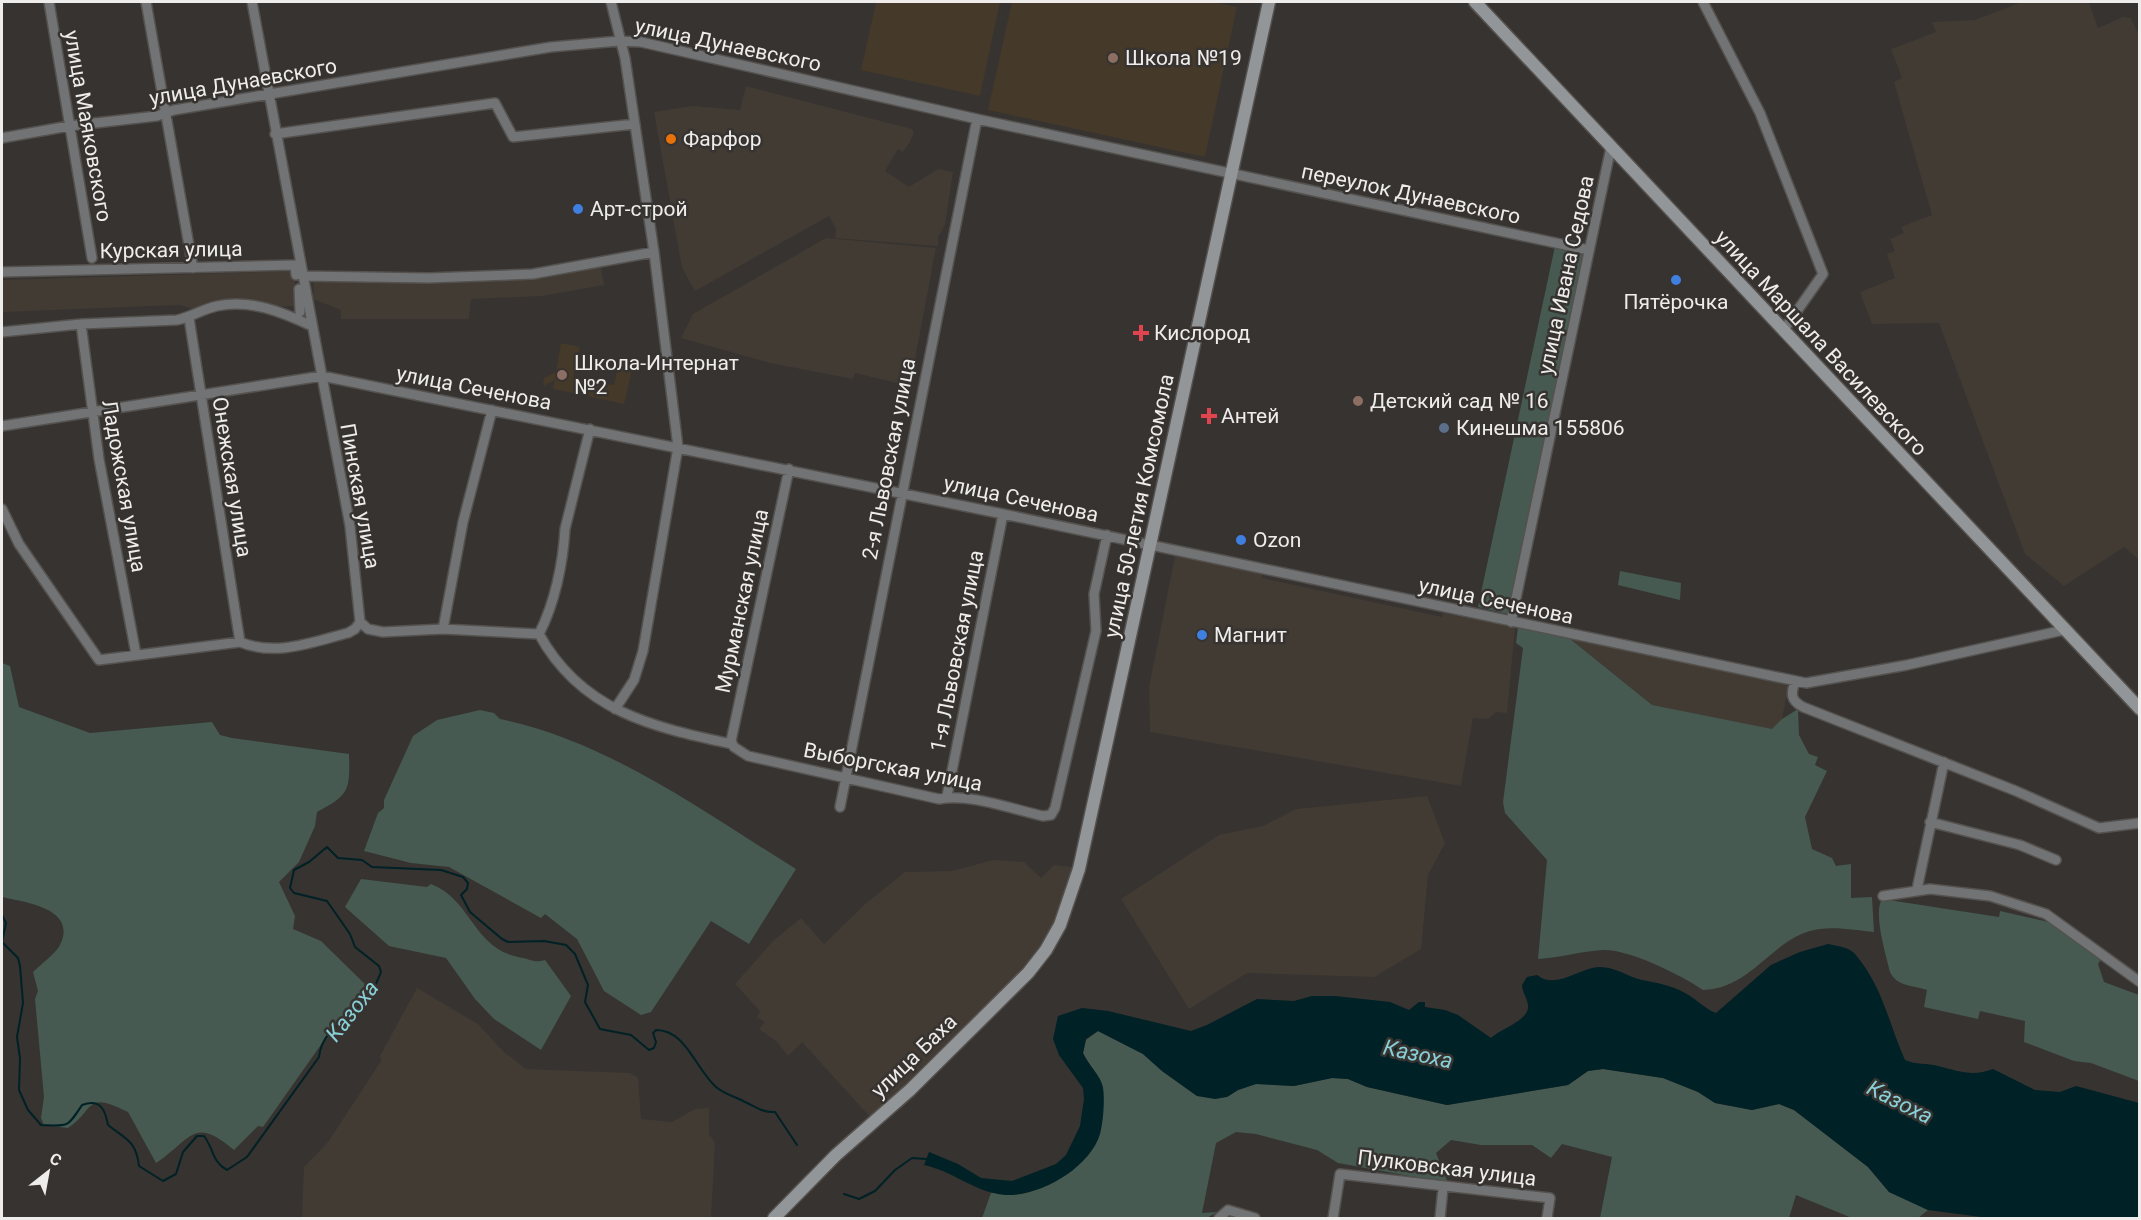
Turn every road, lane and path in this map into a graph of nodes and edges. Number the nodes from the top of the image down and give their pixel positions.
1 (48, 2) edge
2 (146, 2) edge
3 (252, 2) edge
4 (610, 2) edge
5 (1268, 2) edge
6 (1475, 2) edge
7 (1702, 2) edge
8 (619, 40) junction
9 (268, 95) junction
10 (166, 113) junction
11 (976, 119) junction
12 (635, 124) junction
13 (69, 126) junction
14 (275, 134) junction
15 (2, 138) edge
16 (1611, 147) junction
17 (1230, 174) junction
18 (1584, 249) dead end
19 (654, 252) junction
20 (93, 258) dead end
21 (193, 268) junction
22 (2, 272) edge
23 (302, 276) junction
24 (300, 312) dead end
25 (189, 318) junction
26 (81, 324) junction
27 (312, 326) junction
28 (1783, 331) junction
29 (2, 332) edge
30 (322, 376) junction
31 (201, 396) junction
32 (492, 410) junction
33 (92, 412) junction
34 (2, 426) edge
35 (590, 429) junction
36 (678, 447) junction
37 (789, 470) junction
38 (900, 492) junction
39 (2, 509) edge
40 (1004, 514) junction
41 (1107, 535) junction
42 (1152, 545) junction
43 (360, 622) junction
44 (1511, 622) junction
45 (443, 629) junction
46 (2064, 630) junction
47 (539, 634) junction
48 (240, 642) junction
49 (136, 654) junction
50 (1795, 681) junction
51 (615, 709) junction
52 (2139, 709) edge
53 (732, 742) junction
54 (1944, 762) junction
55 (843, 778) junction
56 (947, 795) junction
57 (840, 807) dead end
58 (1930, 822) junction
59 (2139, 823) edge
60 (2056, 860) dead end
61 (1917, 889) junction
62 (1883, 896) dead end
63 (1028, 973) joint
64 (2139, 982) edge
65 (1443, 1188) junction
66 (774, 1218) edge
67 (1220, 1218) edge
68 (1255, 1218) edge
69 (1334, 1218) edge
70 (1440, 1218) edge
71 (1547, 1218) edge

1 - 13 street, улица Маяковского
2 - 10 street
3 - 9 street, Пинская улица
4 - 8 street
5 - 17 main road, улица 50-летия Комсомола
6 - 16 main road, улица Маршала Василевского
7 - 28 street
8 - 9 street, улица Дунаевского
8 - 11 street, улица Дунаевского
8 - 12 street
9 - 10 street, улица Дунаевского
9 - 14 street, Пинская улица
10 - 13 street, улица Дунаевского
10 - 21 street
11 - 17 street, улица Дунаевского
11 - 38 street, 2-я Львовская улица
12 - 14 street
12 - 19 street
13 - 15 street, улица Дунаевского
13 - 20 street, улица Маяковского
14 - 23 street, Пинская улица
16 - 28 main road, улица Маршала Василевского
16 - 44 street, улица Ивана Седова
17 - 18 street, переулок Дунаевского
17 - 42 main road, улица 50-летия Комсомола
19 - 23 street
19 - 36 street
21 - 22 street, Курская улица
21 - 24 street, Курская улица
23 - 27 street, Пинская улица
25 - 26 street
25 - 27 street
25 - 31 street, Онежская улица
26 - 29 street
26 - 33 street, Ладожская улица
27 - 30 street, Пинская улица
28 - 46 main road, улица Маршала Василевского
30 - 31 street, улица Сеченова
30 - 32 street, улица Сеченова
30 - 43 street, Пинская улица
31 - 33 street, улица Сеченова
31 - 48 street, Онежская улица
32 - 35 street, улица Сеченова
32 - 45 street
33 - 34 street, улица Сеченова
33 - 49 street, Ладожская улица
35 - 36 street, улица Сеченова
35 - 47 street
36 - 37 street, улица Сеченова
36 - 51 street
37 - 38 street, улица Сеченова
37 - 53 street, Мурманская улица
38 - 40 street, улица Сеченова
38 - 55 street, 2-я Львовская улица
39 - 49 street
40 - 41 street, улица Сеченова
40 - 56 street, 1-я Львовская улица
41 - 42 street, улица Сеченова
41 - 56 street, Выборгская улица
42 - 44 street, улица Сеченова
42 - 63 main road, улица 50-летия Комсомола
43 - 45 street
43 - 48 street
44 - 50 street, улица Сеченова
45 - 47 street
46 - 50 street, улица Сеченова
46 - 52 main road, улица Маршала Василевского
47 - 51 street, Выборгская улица
48 - 49 street
50 - 54 street
51 - 53 street, Выборгская улица
53 - 55 street, Выборгская улица
54 - 58 street
54 - 59 street
55 - 56 street, Выборгская улица
55 - 57 street, 2-я Львовская улица
58 - 60 street
58 - 61 street
61 - 62 street
61 - 64 street
63 - 66 main road, улица Баха
65 - 69 street, Пулковская улица
65 - 70 street
65 - 71 street, Пулковская улица
67 - 68 street

